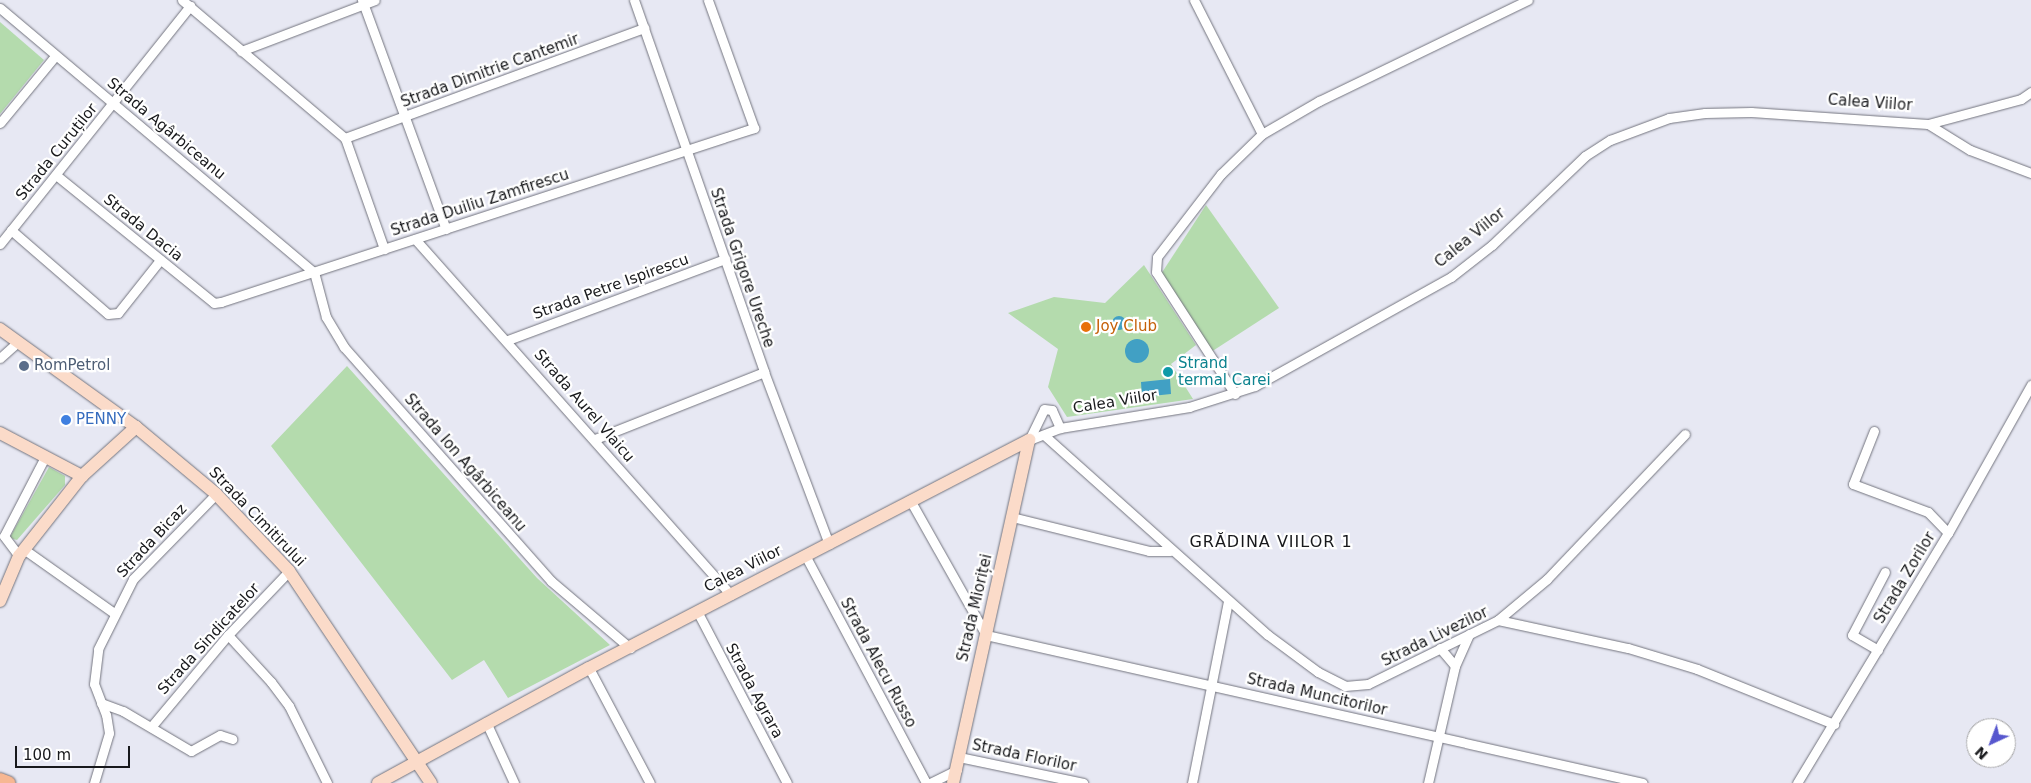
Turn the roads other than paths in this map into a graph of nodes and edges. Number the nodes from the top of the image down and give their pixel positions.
1 (375, 0) edge
2 (634, 0) edge
3 (708, 0) edge
4 (1194, 0) edge
5 (1528, 0) edge
6 (363, 2) edge
7 (186, 3) edge
8 (0, 8) edge
9 (644, 28) junction
10 (241, 51) junction
11 (55, 56) junction
12 (2031, 92) edge
13 (114, 104) junction
14 (406, 117) junction
15 (0, 123) edge
16 (1928, 124) junction
17 (1262, 134) junction
18 (345, 138) junction
19 (686, 150) junction
20 (2031, 173) edge
21 (56, 175) junction
22 (446, 229) junction
23 (11, 230) junction
24 (414, 239) junction
25 (0, 244) edge
26 (384, 249) junction
27 (725, 259) junction
28 (160, 260) junction
29 (314, 272) junction
30 (214, 303) joint
31 (0, 330) edge
32 (508, 340) junction
33 (18, 342) junction
34 (0, 358) edge
35 (764, 372) junction
36 (2031, 385) edge
37 (1236, 394) junction
38 (136, 427) junction
39 (1060, 428) junction
40 (1874, 431) dead end
41 (1685, 434) dead end
42 (4, 435) edge
43 (1044, 435) junction
44 (594, 438) junction
45 (1029, 440) junction
46 (45, 457) junction
47 (82, 476) junction
48 (216, 494) junction
49 (910, 500) junction
50 (1012, 517) junction
51 (1948, 533) junction
52 (829, 544) junction
53 (1170, 551) junction
54 (22, 553) junction
55 (805, 555) junction
56 (289, 571) junction
57 (1884, 572) dead end
58 (730, 594) junction
59 (0, 599) edge
60 (1228, 601) junction
61 (697, 611) junction
62 (114, 613) junction
63 (1498, 620) junction
64 (1469, 634) junction
65 (228, 635) junction
66 (986, 635) junction
67 (630, 648) junction
68 (1440, 648) junction
69 (1878, 650) junction
70 (1455, 666) junction
71 (589, 668) junction
72 (1213, 686) junction
73 (101, 703) junction
74 (486, 722) junction
75 (1834, 724) junction
76 (151, 727) junction
77 (1438, 736) junction
78 (232, 739) dead end
79 (959, 757) junction
80 (419, 762) junction
81 (955, 777) edge
82 (0, 780) edge
83 (8, 783) edge
84 (94, 783) edge
85 (327, 783) edge
86 (378, 783) edge
87 (430, 783) edge
88 (514, 783) edge
89 (650, 783) edge
90 (787, 783) edge
91 (928, 783) edge
92 (1083, 783) edge
93 (1192, 783) edge
94 (1428, 783) edge
95 (1643, 783) edge
96 (1798, 783) edge

1 - 6 street
2 - 9 street, Strada Grigore Ureche
3 - 19 street, Strada Duiliu Zamfirescu
4 - 17 street
5 - 17 street
6 - 10 street
6 - 14 street
7 - 10 street
7 - 13 street, Strada Curuților
8 - 11 street, Strada Agârbiceanu
9 - 14 street, Strada Dimitrie Cantemir
9 - 19 street, Strada Grigore Ureche
10 - 18 street
11 - 13 street, Strada Agârbiceanu
11 - 15 street
12 - 16 street, Calea Viilor
13 - 21 street, Strada Curuților
13 - 29 street, Strada Agârbiceanu
14 - 18 street, Strada Dimitrie Cantemir
14 - 22 street
16 - 20 street
16 - 37 street, Calea Viilor
17 - 37 street
18 - 26 street
19 - 22 street, Strada Duiliu Zamfirescu
19 - 27 street, Strada Grigore Ureche
21 - 23 street, Strada Curuților
21 - 28 street, Strada Dacia
22 - 24 street, Strada Duiliu Zamfirescu
23 - 25 street, Strada Curuților
23 - 28 street
24 - 26 street, Strada Duiliu Zamfirescu
24 - 32 street, Strada Aurel Vlaicu
26 - 29 street, Strada Duiliu Zamfirescu
27 - 32 street, Strada Petre Ispirescu
27 - 35 street, Strada Grigore Ureche
28 - 30 street, Strada Dacia
29 - 30 street, Strada Duiliu Zamfirescu
29 - 67 street, Strada Ion Agârbiceanu
31 - 33 street, Strada Cimitirului
32 - 44 street, Strada Aurel Vlaicu
33 - 34 street
33 - 38 street, Strada Cimitirului
35 - 44 street
35 - 52 street, Strada Grigore Ureche
36 - 51 street, Strada Zorilor
37 - 39 street, Calea Viilor
38 - 47 street
38 - 48 street, Strada Cimitirului
39 - 43 street, Calea Viilor
39 - 45 street
40 - 51 street
41 - 63 street
42 - 46 street
43 - 45 street, Calea Viilor
43 - 53 street, Strada Livezilor
44 - 58 street, Strada Aurel Vlaicu
45 - 49 street, Calea Viilor
45 - 50 street, Strada Mioriței
46 - 47 street
46 - 54 street
47 - 54 street
48 - 56 street, Strada Cimitirului
48 - 62 street, Strada Bicaz
49 - 52 street, Calea Viilor
49 - 66 street
50 - 53 street
50 - 66 street, Strada Mioriței
51 - 69 street, Strada Zorilor
52 - 55 street, Calea Viilor
53 - 60 street, Strada Livezilor
54 - 59 street
54 - 62 street
55 - 58 street, Calea Viilor
55 - 91 street, Strada Alecu Russo
56 - 65 street, Strada Sindicatelor
56 - 80 street, Strada Cimitirului
57 - 69 street
58 - 61 street, Calea Viilor
60 - 68 street, Strada Livezilor
60 - 72 street
61 - 67 street, Calea Viilor
61 - 90 street, Strada Agrara
62 - 73 street, Strada Bicaz
63 - 64 street, Strada Livezilor
63 - 75 street, Strada Livezilor
64 - 68 street, Strada Livezilor
64 - 70 street
65 - 76 street, Strada Sindicatelor
65 - 85 street
66 - 72 street, Strada Muncitorilor
66 - 79 street, Strada Mioriței
67 - 71 street, Calea Viilor
68 - 70 street
69 - 75 street, Strada Zorilor
70 - 77 street
71 - 74 street, Calea Viilor
71 - 89 street
72 - 77 street, Strada Muncitorilor
72 - 93 street
73 - 76 street
73 - 84 street, Strada Bicaz
74 - 80 street, Calea Viilor
74 - 88 street
75 - 96 street, Strada Zorilor
76 - 78 street
77 - 94 street
77 - 95 street, Strada Muncitorilor
79 - 81 street, Strada Mioriței
79 - 92 street, Strada Florilor
80 - 86 street, Calea Viilor
80 - 87 street, Strada Cimitirului
81 - 91 street
82 - 83 main road

